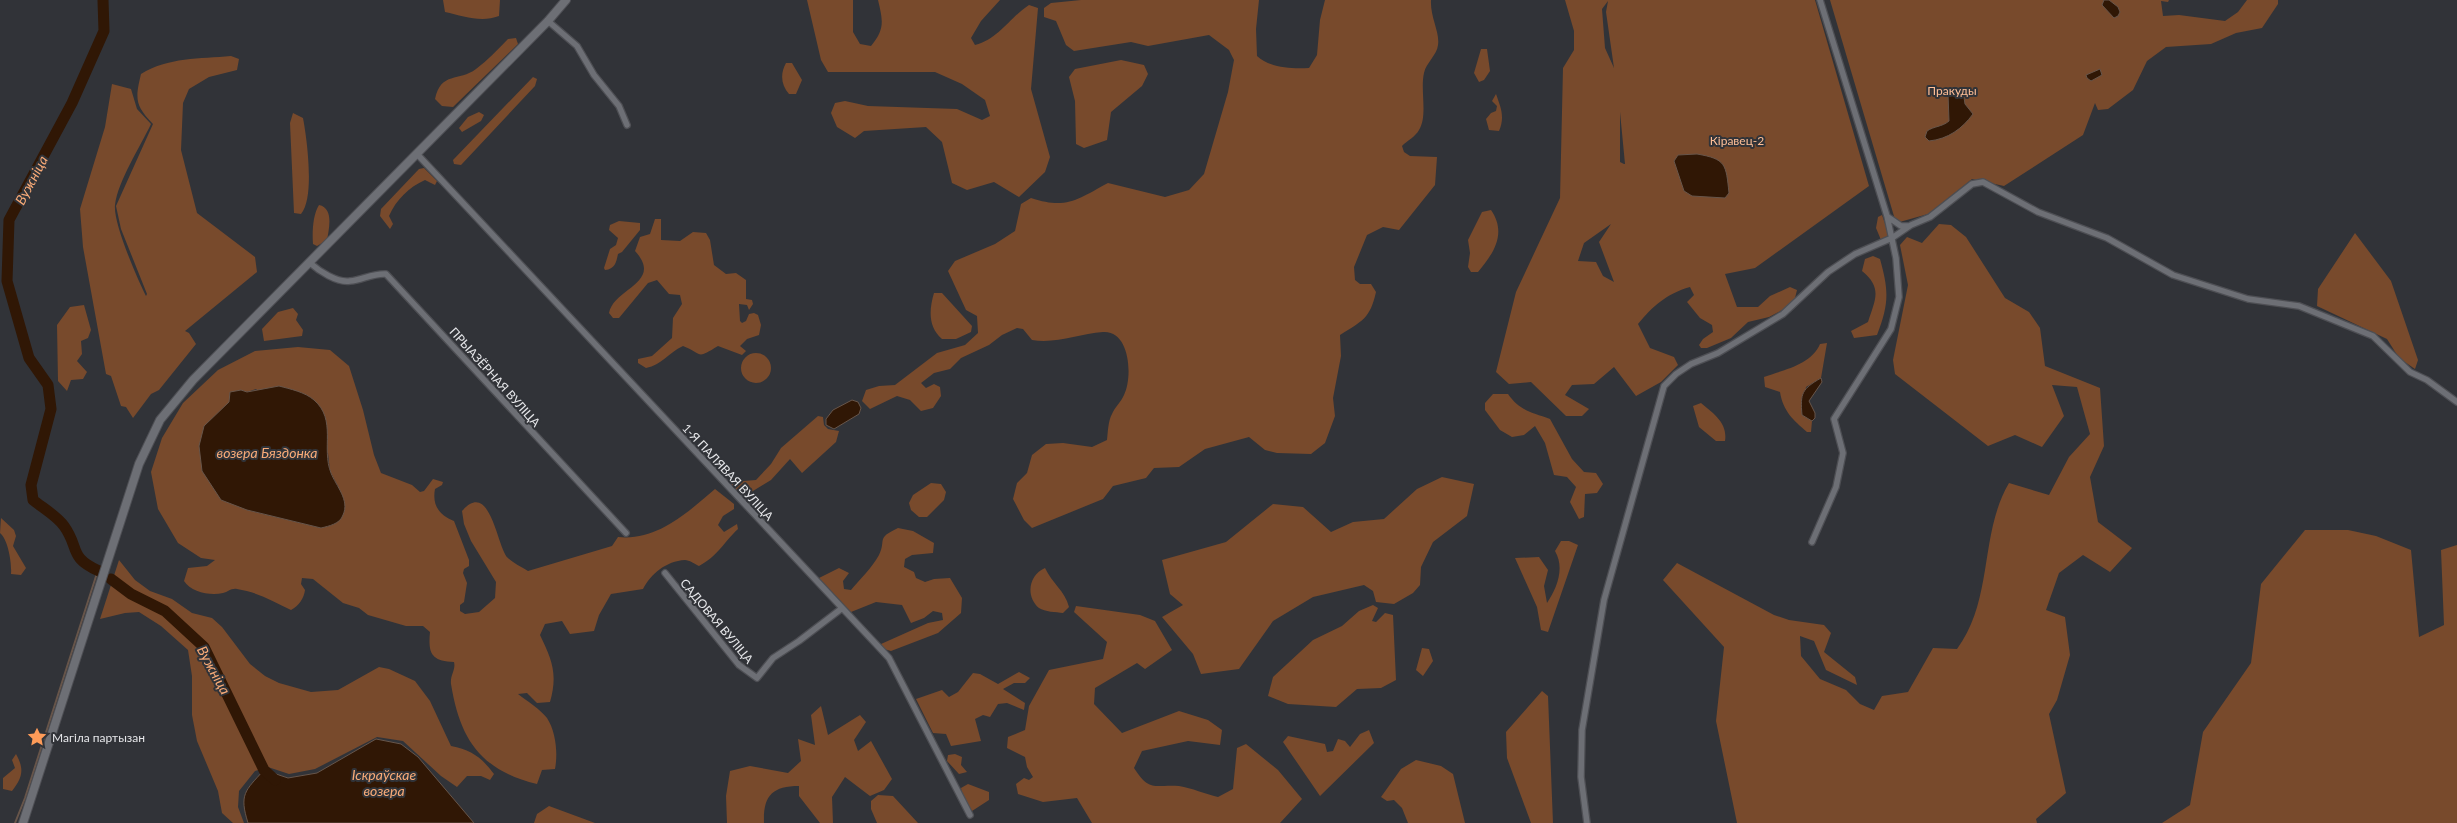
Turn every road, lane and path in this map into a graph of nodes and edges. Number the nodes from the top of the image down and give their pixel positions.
1 (566, 0) edge
2 (1820, 0) edge
3 (548, 21) junction
4 (627, 125) dead end
5 (418, 155) junction
6 (1887, 216) junction
7 (1911, 226) junction
8 (1892, 238) junction
9 (310, 263) junction
10 (2457, 402) edge
11 (626, 533) dead end
12 (1812, 542) dead end
13 (665, 573) dead end
14 (841, 609) junction
15 (970, 815) dead end
16 (22, 823) edge
17 (1587, 823) edge

1 - 3 main road
2 - 6 street
3 - 4 street
3 - 5 main road
5 - 9 main road
5 - 14 street, 1-Я ПАЛЯВАЯ ВУЛІЦА
6 - 7 street
6 - 8 street
7 - 8 street
7 - 10 street
8 - 12 street
8 - 17 street
9 - 11 street, ПРЫАЗЁРНАЯ ВУЛІЦА
9 - 16 main road
13 - 14 street, САДОВАЯ ВУЛІЦА
14 - 15 street, 1-Я ПАЛЯВАЯ ВУЛІЦА

